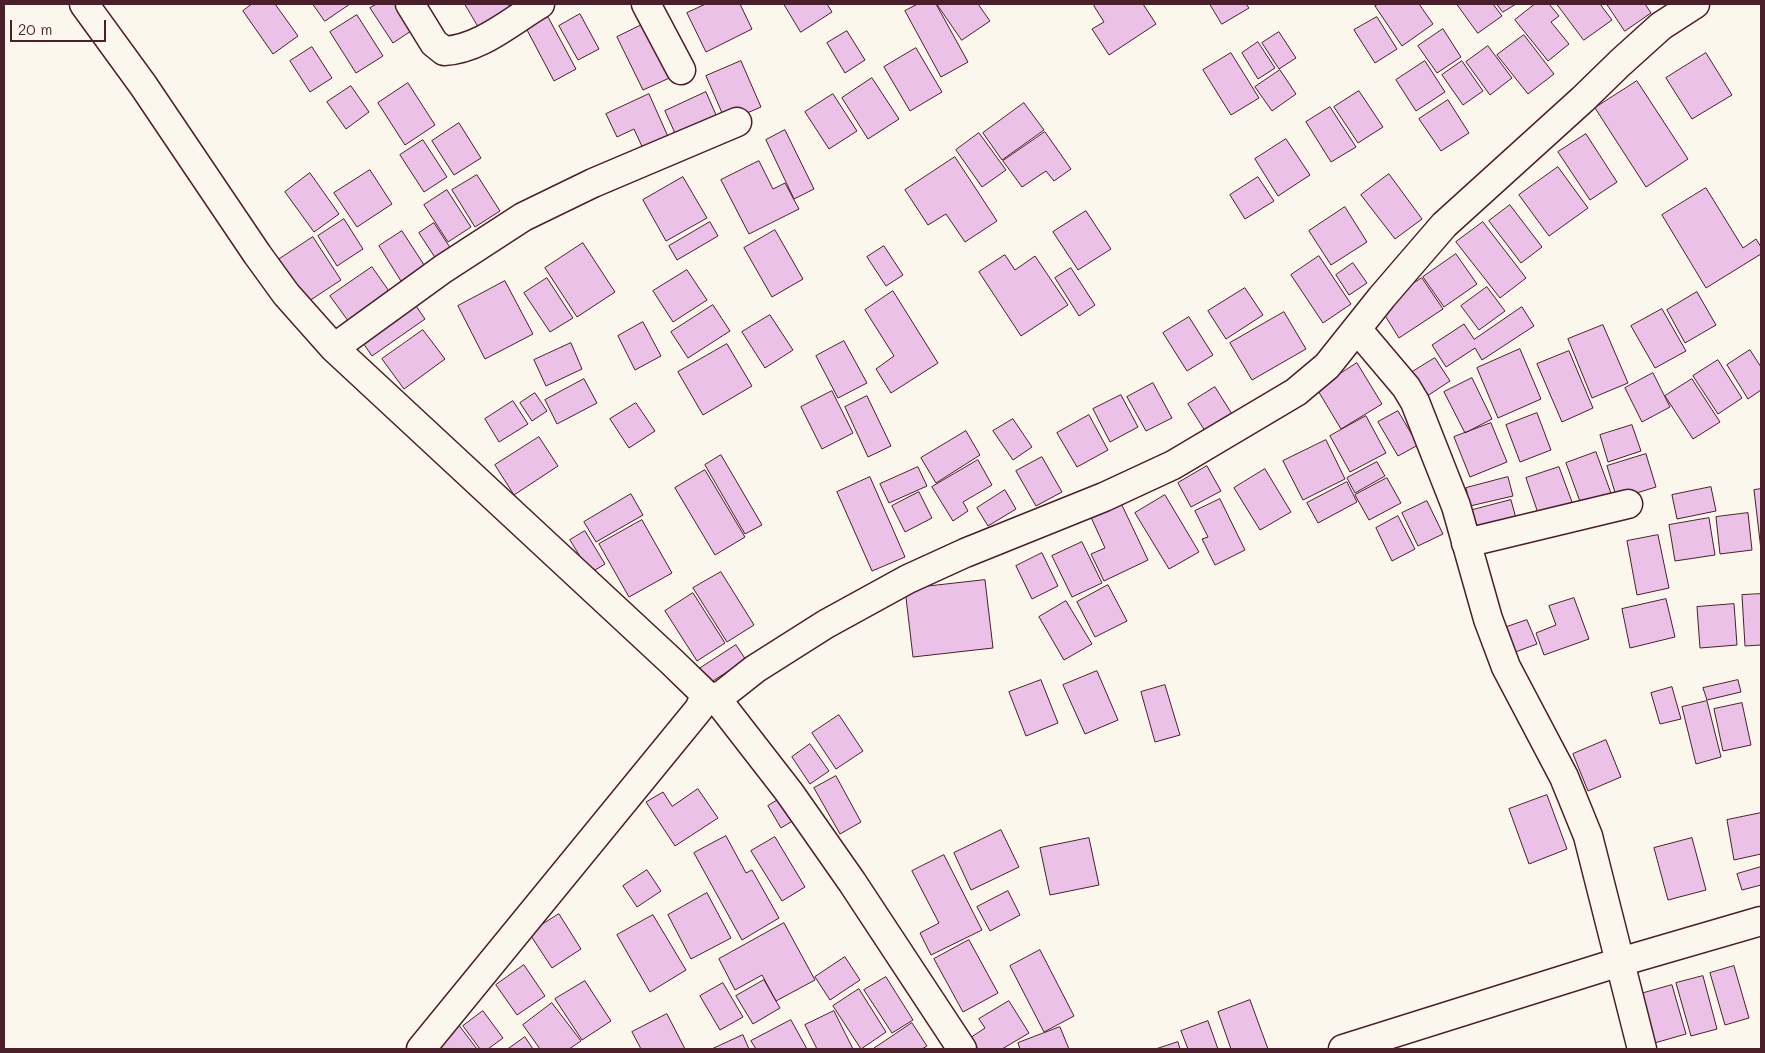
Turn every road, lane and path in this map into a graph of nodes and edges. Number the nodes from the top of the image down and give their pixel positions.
1 (84, 4) edge
2 (410, 4) edge
3 (540, 4) edge
4 (646, 4) edge
5 (1695, 4) edge
6 (681, 70) dead end
7 (738, 122) dead end
8 (1357, 329) junction
9 (334, 348) junction
10 (1628, 504) dead end
11 (1466, 544) junction
12 (711, 697) junction
13 (1761, 921) edge
14 (1620, 962) junction
15 (421, 1049) edge
16 (962, 1049) edge
17 (1343, 1049) edge
18 (1642, 1049) edge

1 - 9 street
2 - 3 street
4 - 6 street
5 - 8 street
7 - 9 street
8 - 11 street
8 - 12 street
9 - 12 street
10 - 11 street
11 - 14 street
12 - 15 street
12 - 16 street
13 - 14 street
14 - 17 street
14 - 18 street

